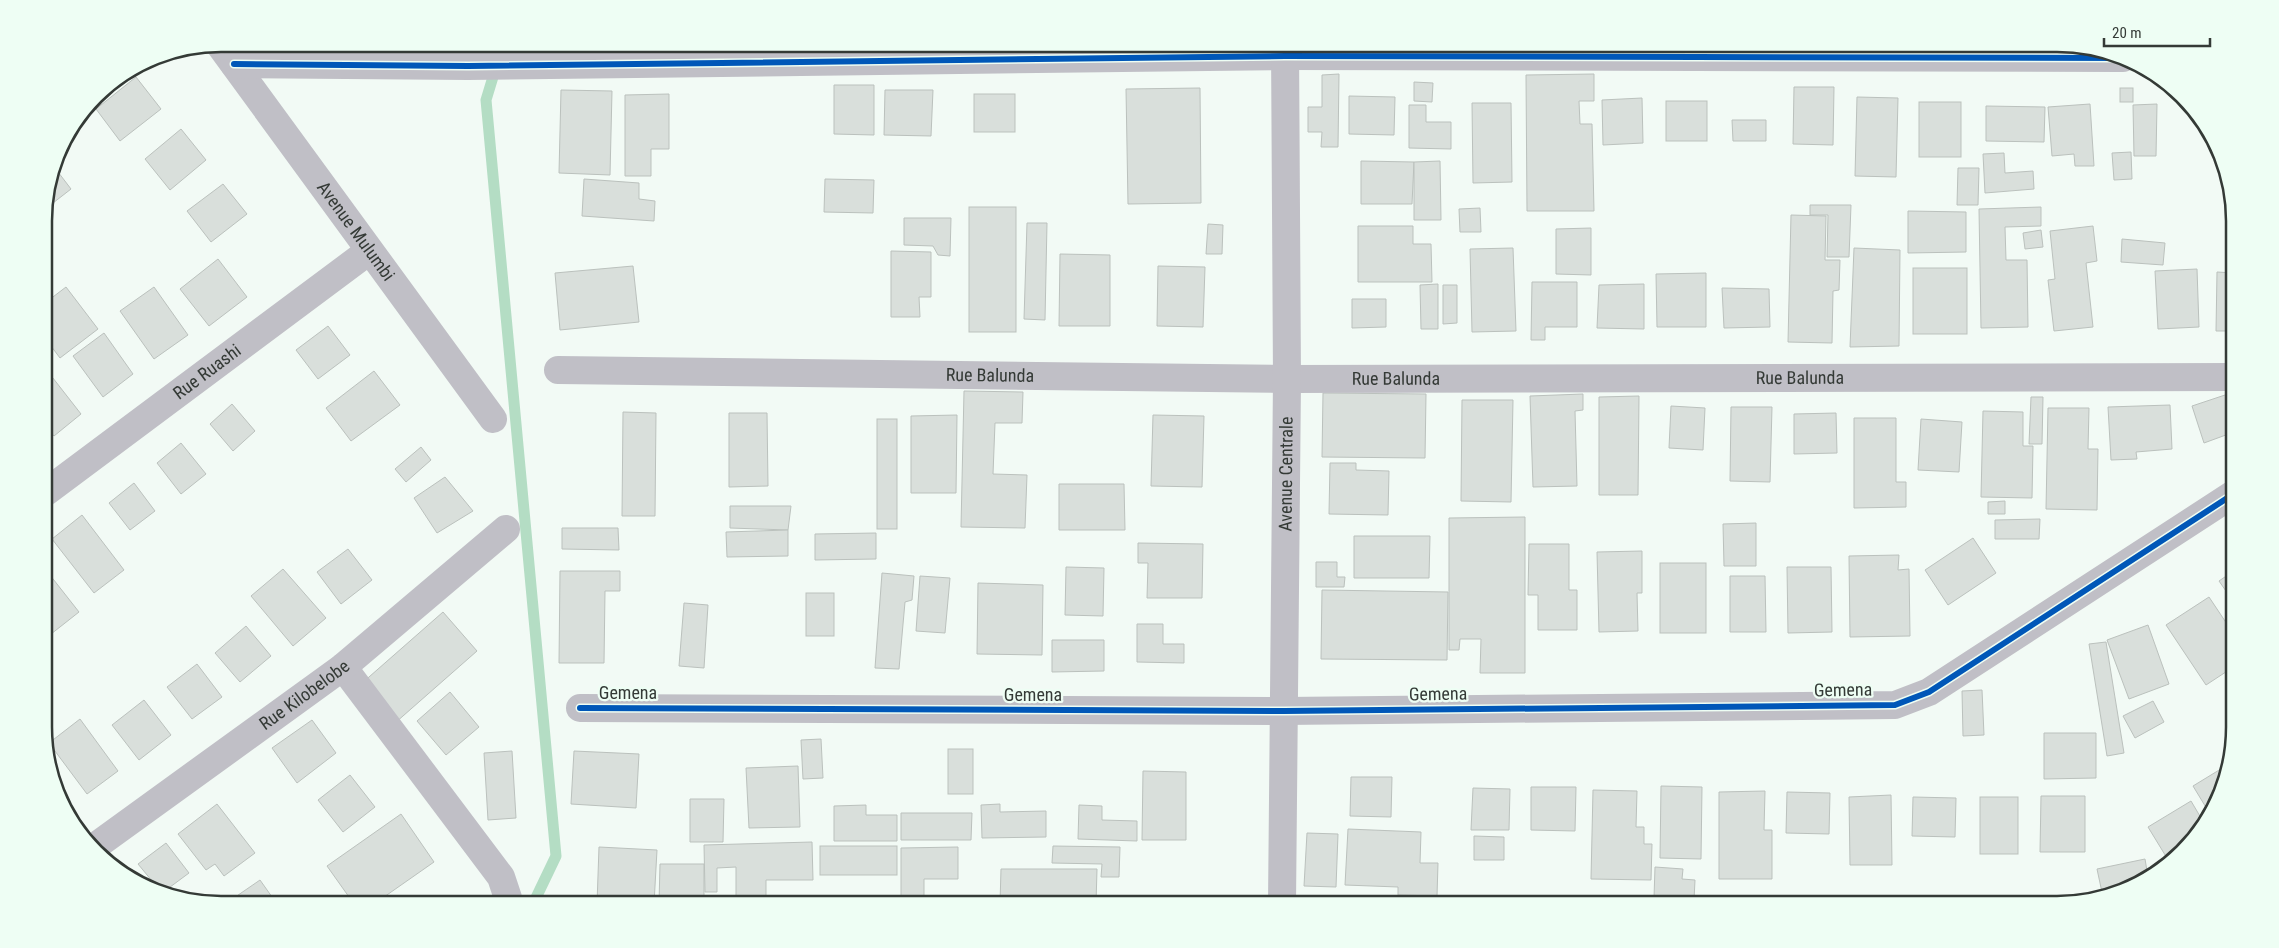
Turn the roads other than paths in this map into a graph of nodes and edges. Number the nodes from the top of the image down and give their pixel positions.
1 (1183, 52) edge
2 (1285, 52) edge
3 (1494, 52) edge
4 (226, 54) edge
5 (2101, 58) edge
6 (369, 251) junction
7 (558, 370) dead end
8 (2227, 377) edge
9 (1287, 379) junction
10 (493, 418) dead end
11 (52, 487) edge
12 (2227, 498) edge
13 (506, 529) dead end
14 (342, 667) junction
15 (580, 708) dead end
16 (1284, 711) junction
17 (100, 844) edge
18 (1282, 895) edge
19 (505, 896) edge

1 - 4 street
2 - 9 street, Avenue Centrale
3 - 5 street
4 - 6 street, Avenue Mulumbi
6 - 10 street, Avenue Mulumbi
6 - 11 street, Rue Ruashi
7 - 9 street, Rue Balunda
8 - 9 street, Rue Balunda
9 - 16 street, Avenue Centrale
12 - 16 street, Gemena
13 - 14 street, Rue Kilobelobe
14 - 17 street, Rue Kilobelobe
14 - 19 street
15 - 16 street, Gemena
16 - 18 street, Avenue Centrale

